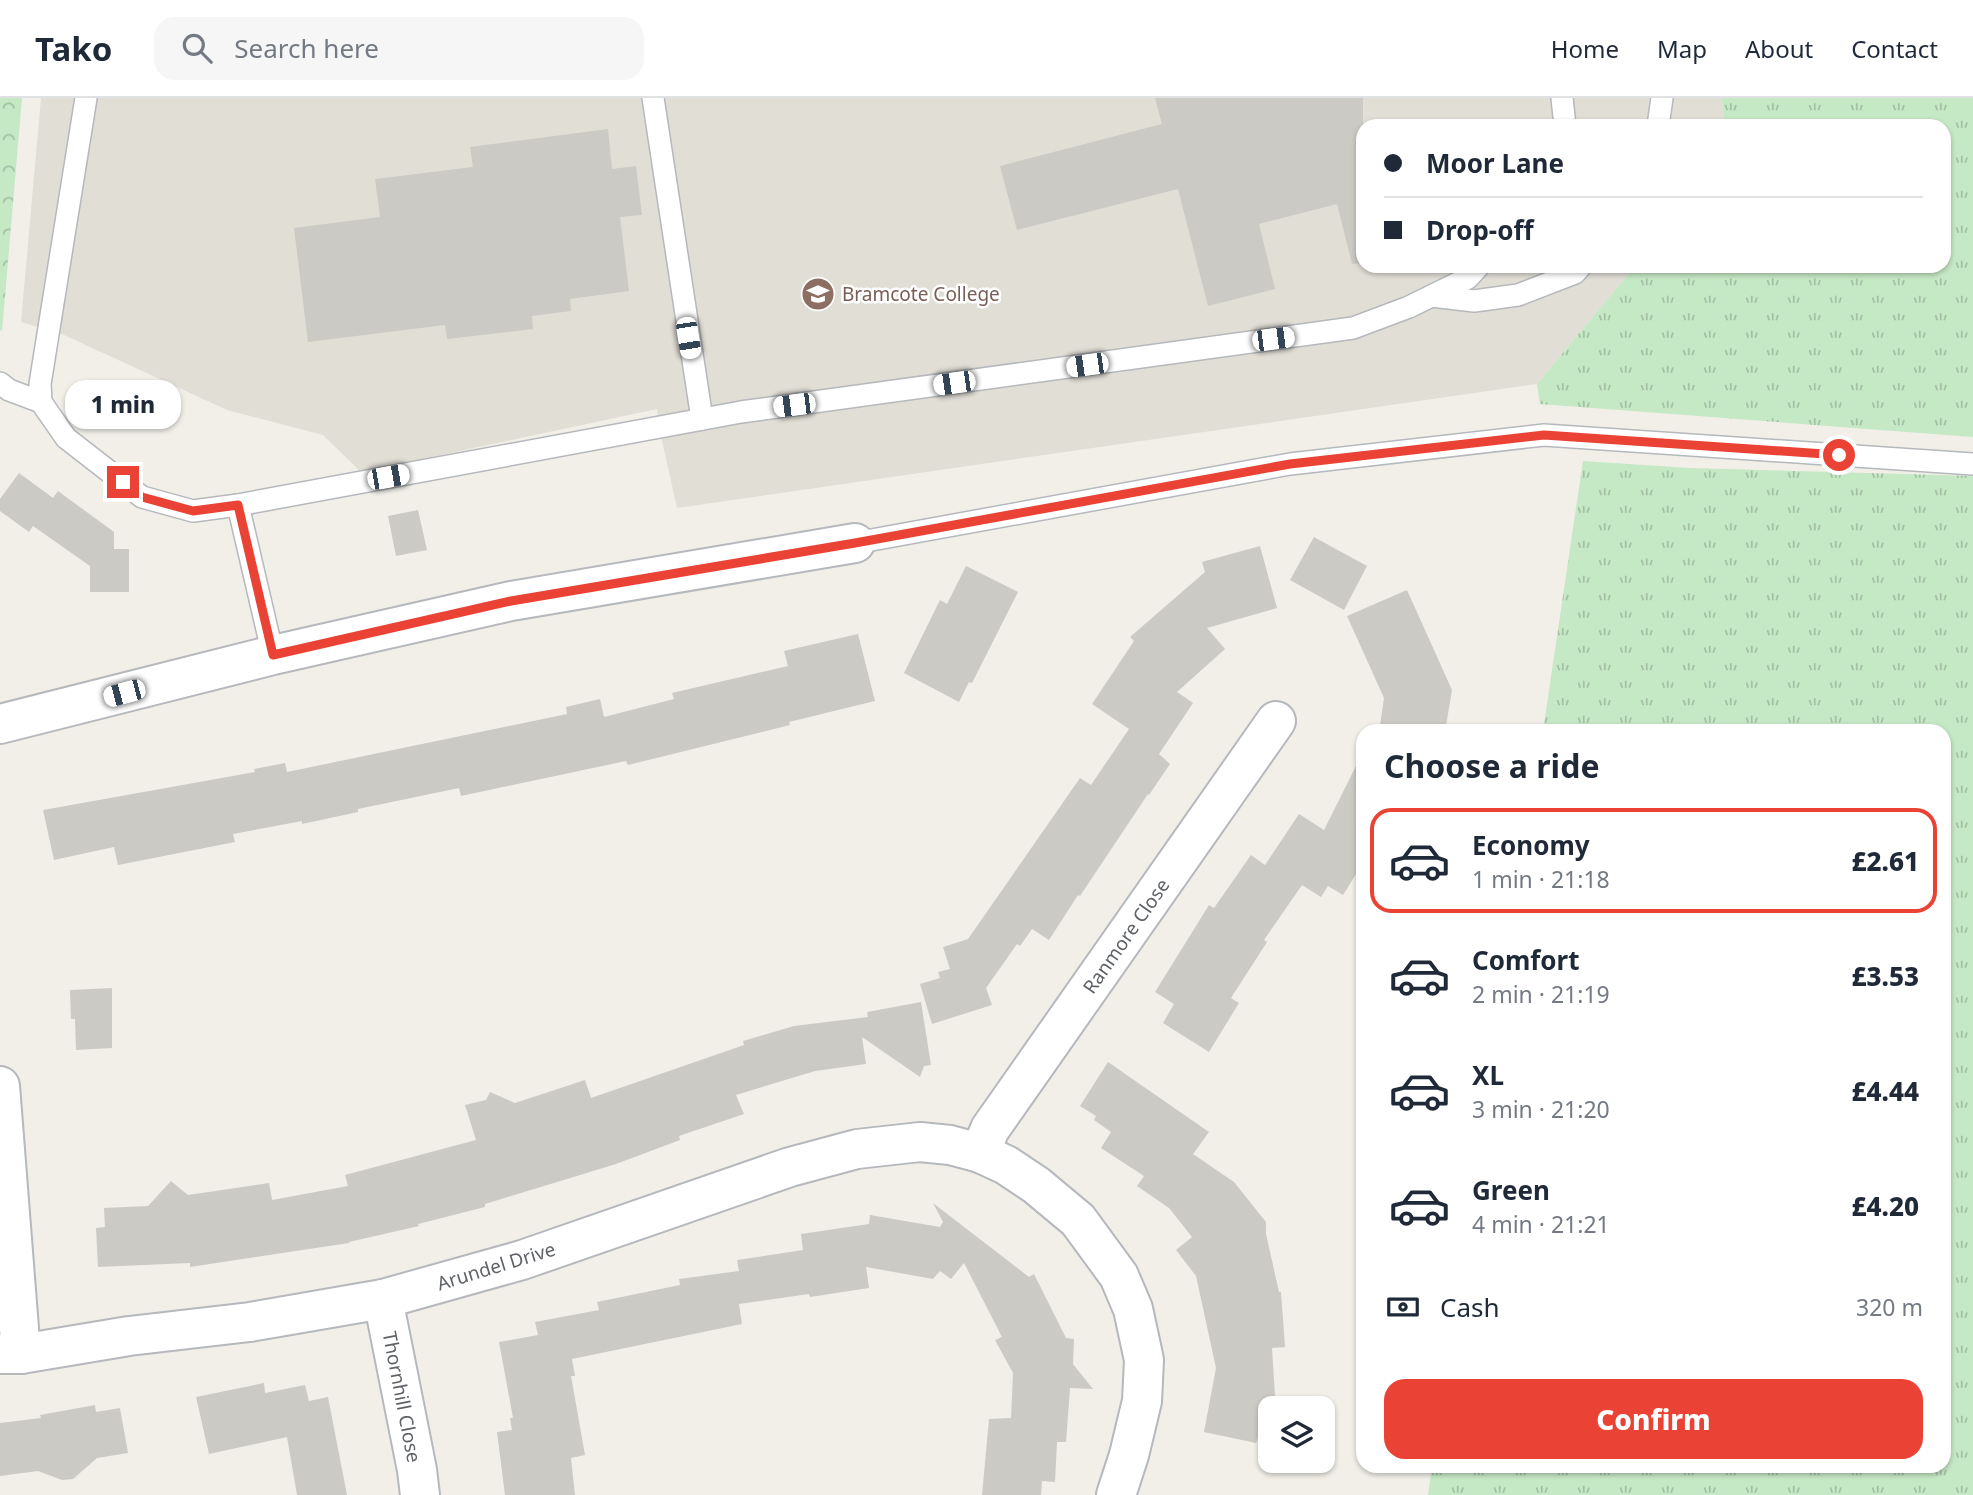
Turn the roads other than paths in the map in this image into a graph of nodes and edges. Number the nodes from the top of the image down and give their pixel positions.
1 (86, 98) edge
2 (653, 98) edge
3 (1562, 98) edge
4 (1662, 98) edge
5 (1564, 119) edge
6 (1659, 119) edge
7 (1473, 273) edge
8 (1573, 273) edge
9 (1432, 296) junction
10 (0, 383) edge
11 (41, 402) junction
12 (702, 419) junction
13 (1973, 464) edge
14 (238, 505) junction
15 (855, 543) joint
16 (273, 655) junction
17 (1276, 721) dead end
18 (0, 724) edge
19 (0, 1086) edge
20 (981, 1153) junction
21 (383, 1299) junction
22 (10, 1354) edge
23 (420, 1495) edge
24 (1116, 1495) edge

1 - 11 lane
2 - 12 lane
3 - 5 lane
4 - 6 lane
7 - 9 lane
8 - 9 lane
9 - 12 lane
10 - 11 lane
11 - 14 lane
12 - 14 lane
13 - 15 lane
14 - 16 lane
15 - 16 street
16 - 18 street
17 - 20 street, Ranmore Close
19 - 22 street
20 - 21 street, Arundel Drive
20 - 24 street, Arundel Drive
21 - 22 street, Arundel Drive
21 - 23 street, Thornhill Close

